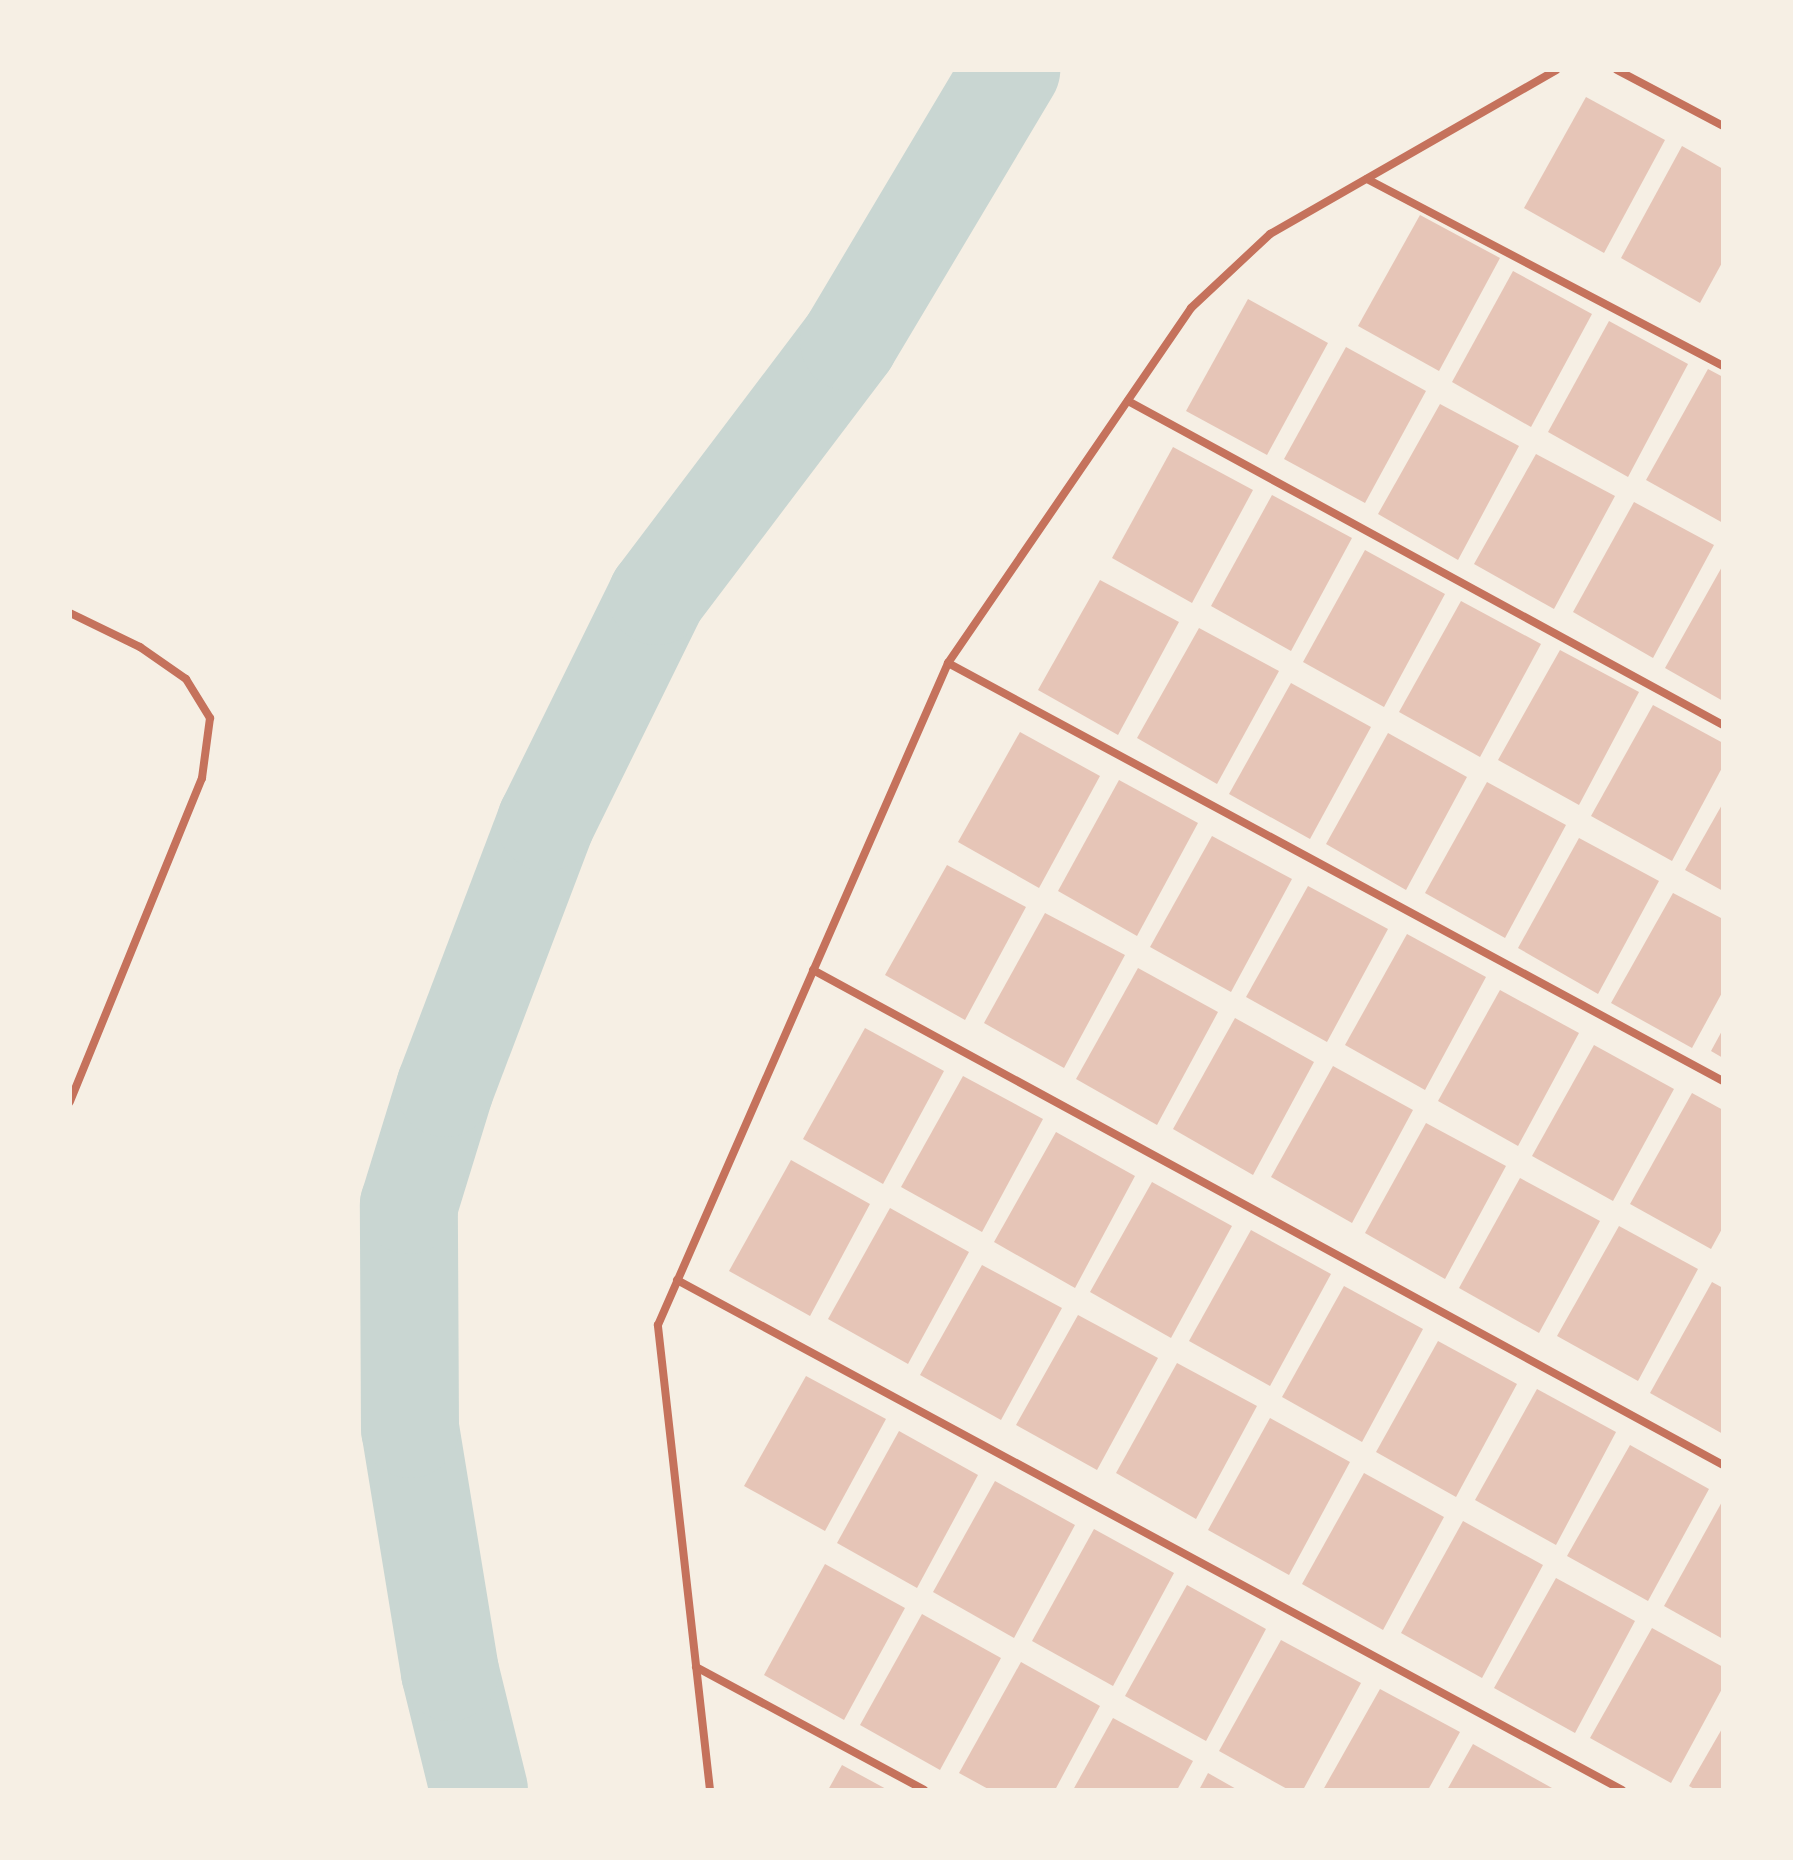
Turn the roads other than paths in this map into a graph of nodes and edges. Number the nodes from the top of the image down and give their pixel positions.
1 (1556, 70) edge
2 (1617, 70) edge
3 (1723, 126) edge
4 (1367, 179) junction
5 (1723, 366) edge
6 (1128, 401) junction
7 (70, 613) edge
8 (948, 663) junction
9 (1723, 725) edge
10 (813, 970) junction
11 (1723, 1081) edge
12 (70, 1102) edge
13 (677, 1280) junction
14 (1723, 1465) edge
15 (696, 1667) junction
16 (710, 1790) edge
17 (924, 1790) edge
18 (1622, 1790) edge

1 - 4 street
2 - 3 street
4 - 5 street
4 - 6 street
6 - 8 street
6 - 9 street
7 - 12 street
8 - 10 street
8 - 11 street
10 - 13 street
10 - 14 street
13 - 15 street
13 - 18 street
15 - 16 street
15 - 17 street

